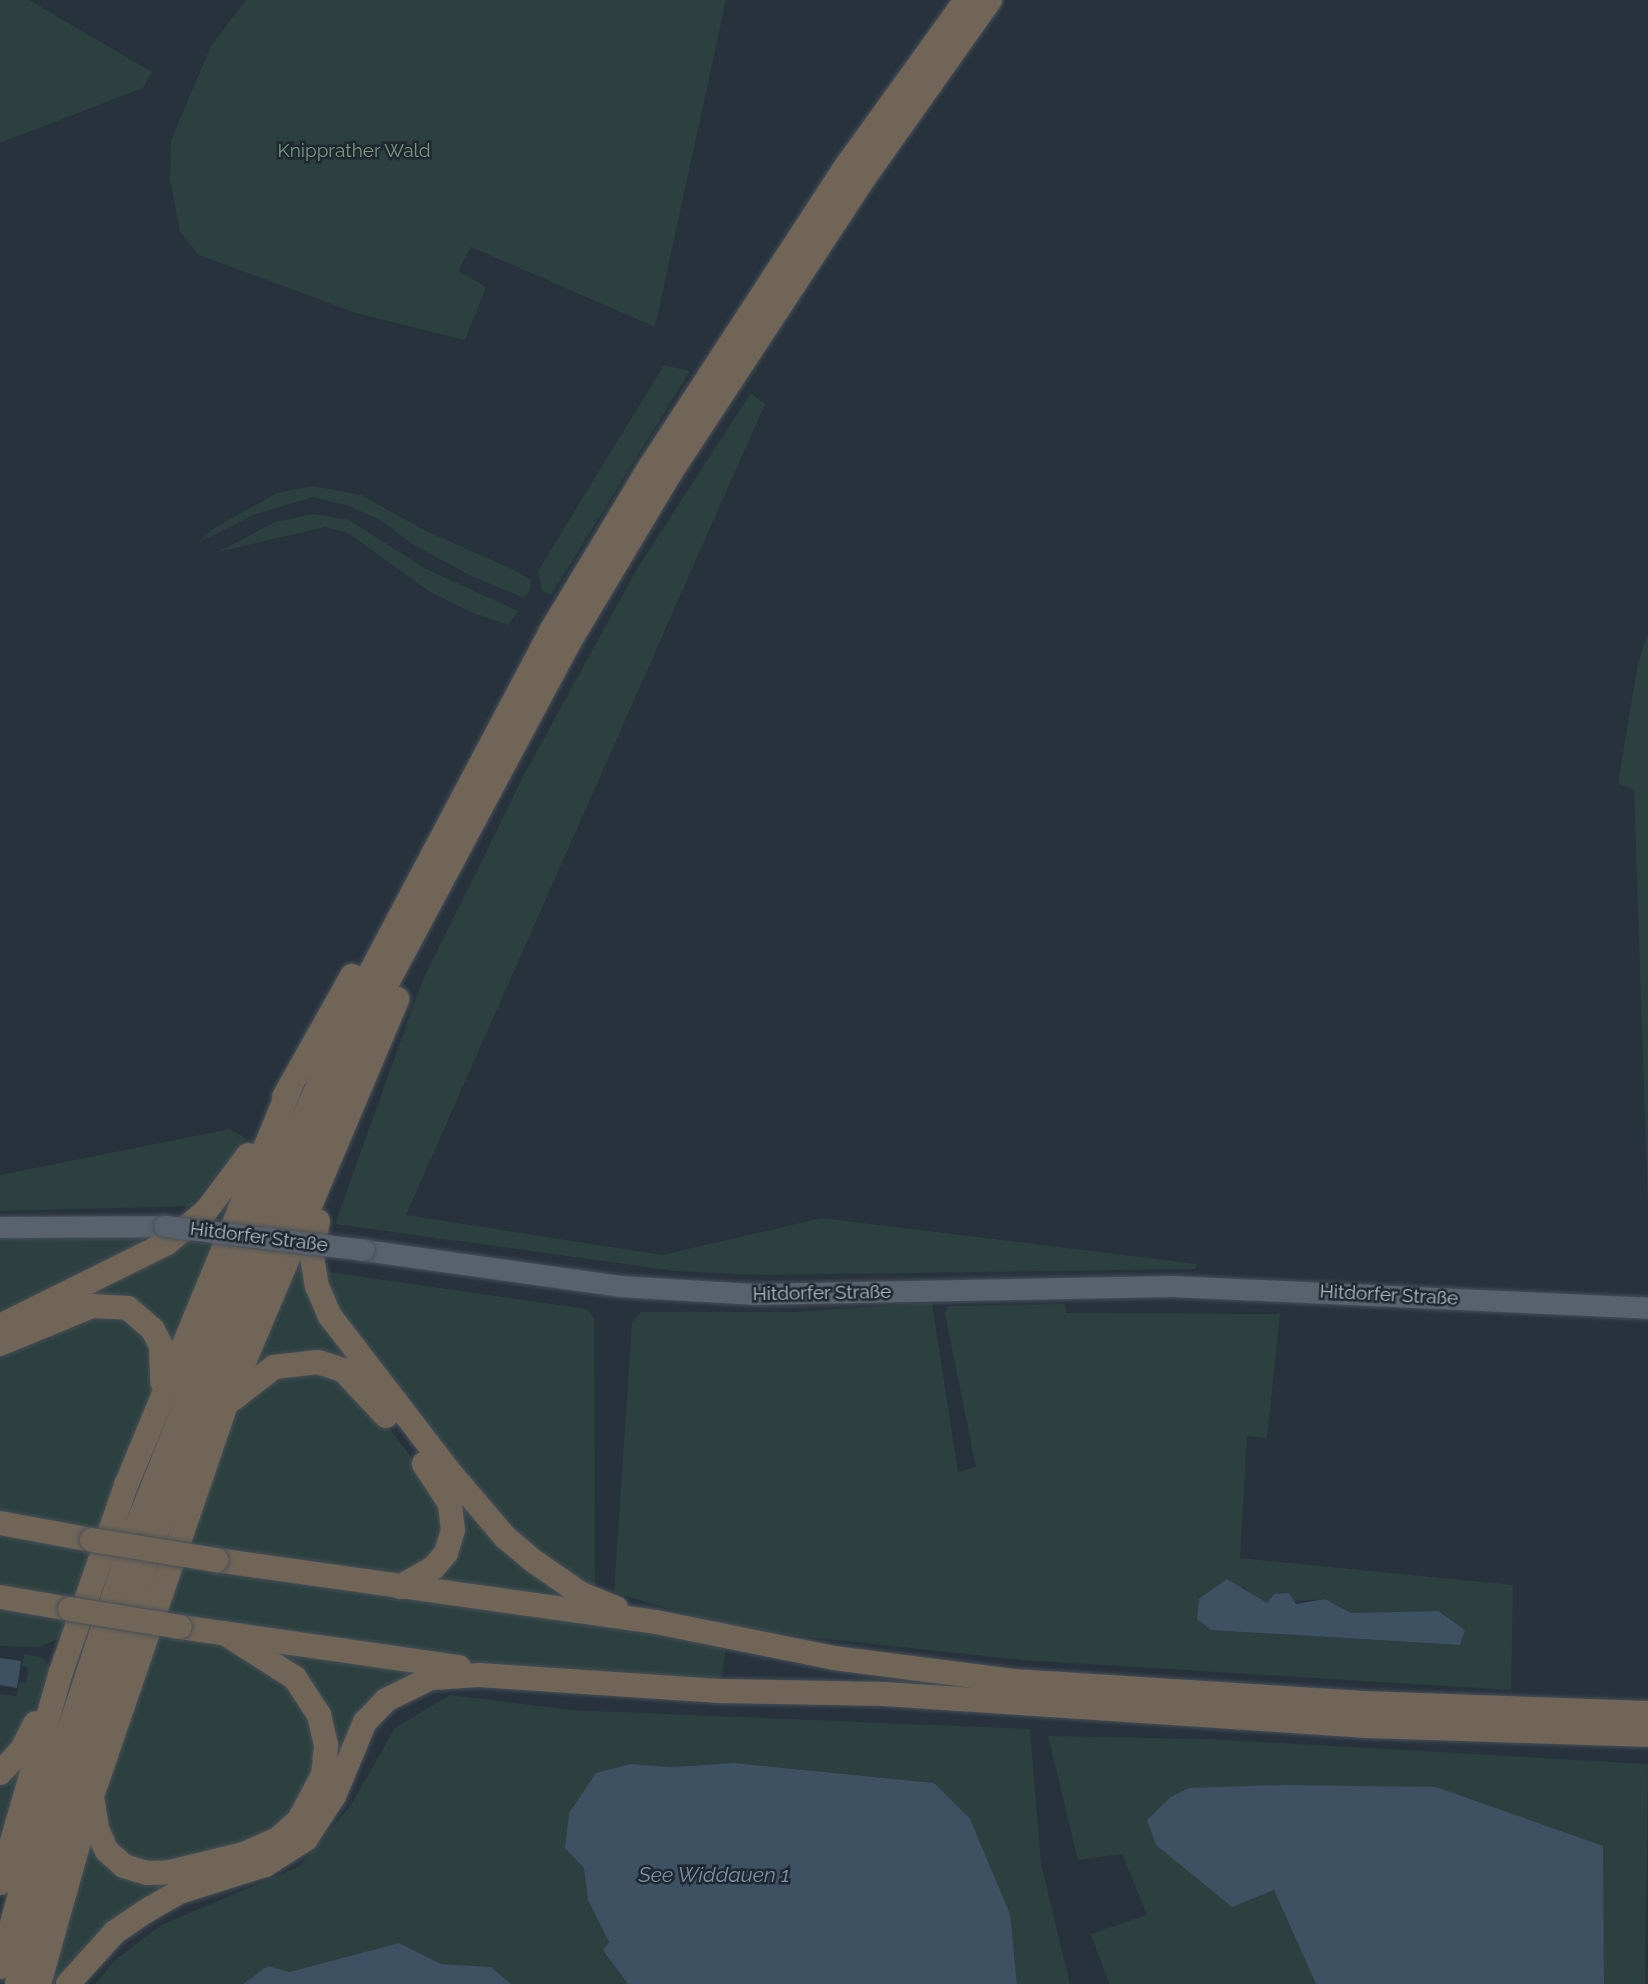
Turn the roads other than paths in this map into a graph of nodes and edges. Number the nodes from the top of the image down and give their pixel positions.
1 (966, 0) edge
2 (990, 0) edge
3 (484, 754) junction
4 (451, 859) junction
5 (291, 1085) junction
6 (342, 1136) junction
7 (0, 1227) edge
8 (1648, 1308) edge
9 (0, 1326) edge
10 (0, 1344) edge
11 (161, 1395) junction
12 (226, 1407) junction
13 (0, 1523) edge
14 (400, 1587) junction
15 (0, 1597) edge
16 (656, 1622) junction
17 (224, 1633) junction
18 (61, 1672) junction
19 (542, 1679) junction
20 (1648, 1713) edge
21 (1648, 1735) edge
22 (0, 1773) edge
23 (92, 1796) junction
24 (0, 1882) edge
25 (0, 1967) edge
26 (17, 1984) edge
27 (39, 1984) edge
28 (68, 1984) edge

1 - 3 highway
2 - 4 highway
3 - 5 highway
3 - 25 highway
4 - 6 highway
4 - 26 highway
5 - 9 highway
5 - 11 highway
6 - 12 highway
6 - 16 highway
7 - 8 main road, Hitdorfer Straße, bridge
10 - 11 highway
11 - 18 highway
12 - 14 highway
12 - 23 highway
13 - 14 highway, bridge
14 - 16 highway
15 - 17 highway, bridge
16 - 20 highway
17 - 19 highway
17 - 23 highway
18 - 22 highway
18 - 24 highway
19 - 21 highway
19 - 28 highway
23 - 27 highway

